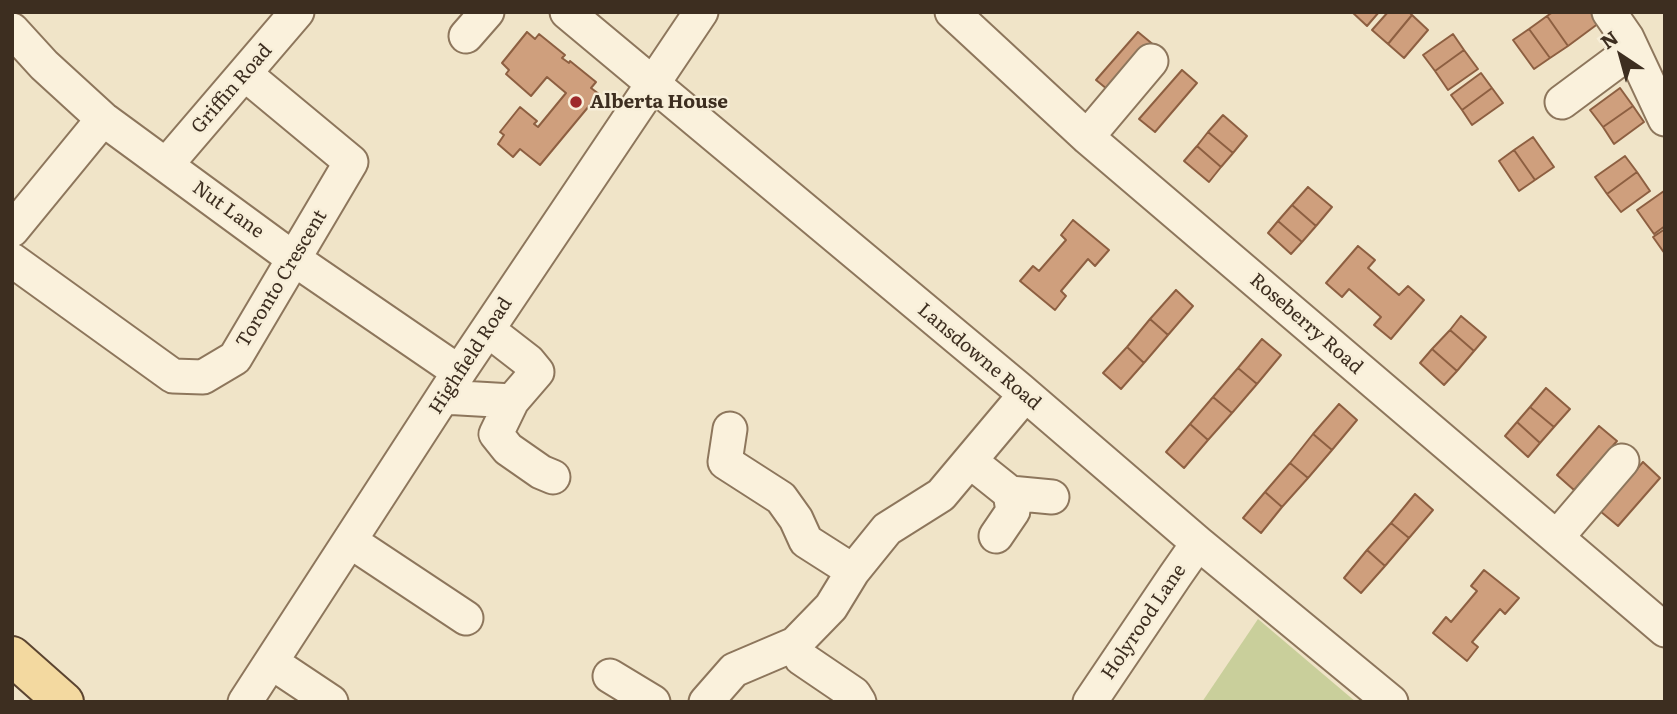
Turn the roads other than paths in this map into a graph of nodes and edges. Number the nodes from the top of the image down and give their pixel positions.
1 (567, 12) edge
2 (701, 12) edge
3 (952, 12) edge
4 (1609, 12) edge
5 (291, 15) edge
6 (12, 30) edge
7 (1632, 50) junction
8 (1151, 61) dead end
9 (245, 74) junction
10 (651, 84) junction
11 (1562, 102) dead end
12 (103, 119) junction
13 (1665, 119) edge
14 (1087, 137) junction
15 (166, 165) junction
16 (12, 230) edge
17 (294, 258) junction
18 (12, 260) edge
19 (488, 330) junction
20 (451, 385) junction
21 (1025, 395) junction
22 (512, 401) junction
23 (730, 429) dead end
24 (970, 461) junction
25 (1622, 461) dead end
26 (553, 477) dead end
27 (1010, 493) junction
28 (1052, 497) dead end
29 (996, 536) dead end
30 (1557, 537) junction
31 (350, 541) junction
32 (1198, 543) junction
33 (853, 571) junction
34 (466, 618) dead end
35 (1665, 630) edge
36 (795, 643) junction
37 (12, 656) edge
38 (271, 662) junction
39 (610, 676) dead end
40 (64, 702) edge
41 (244, 702) edge
42 (331, 702) edge
43 (653, 702) edge
44 (706, 702) edge
45 (859, 702) edge
46 (1090, 702) edge
47 (1391, 702) edge

1 - 10 street, Lansdowne Road
2 - 10 street, Highfield Road
3 - 14 street, Roseberry Road
4 - 7 street
5 - 9 street, Griffin Road
6 - 12 street, Nut Lane
7 - 11 street
7 - 13 street
8 - 14 street
9 - 15 street, Griffin Road
9 - 17 street, Toronto Crescent
10 - 19 street, Highfield Road
10 - 21 street, Lansdowne Road
12 - 15 street, Nut Lane
12 - 16 street
14 - 30 street, Roseberry Road
15 - 17 street, Nut Lane
17 - 18 street, Toronto Crescent
17 - 20 street, Nut Lane
19 - 20 street, Highfield Road
19 - 22 street
20 - 22 street
20 - 31 street, Highfield Road
21 - 24 street
21 - 32 street, Lansdowne Road
22 - 26 street
23 - 33 street
24 - 27 street
24 - 33 street
25 - 30 street
27 - 28 street
27 - 29 street
30 - 35 street, Roseberry Road
31 - 34 street
31 - 38 street, Highfield Road
32 - 46 street, Holyrood Lane
32 - 47 street, Lansdowne Road
33 - 36 street
36 - 44 street
36 - 45 street
37 - 40 main road
38 - 41 street, Highfield Road
38 - 42 street
39 - 43 street

